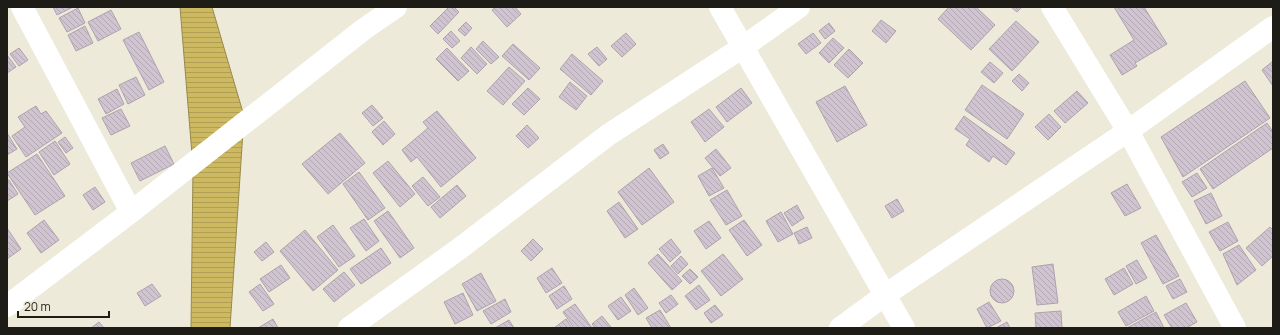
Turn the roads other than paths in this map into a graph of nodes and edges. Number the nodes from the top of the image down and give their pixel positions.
1 (22, 7) edge
2 (396, 7) edge
3 (720, 7) edge
4 (799, 7) edge
5 (1052, 7) edge
6 (1273, 27) edge
7 (743, 47) junction
8 (1128, 131) junction
9 (131, 212) junction
10 (884, 296) junction
11 (7, 306) edge
12 (349, 328) edge
13 (840, 328) edge
14 (904, 328) edge
15 (1235, 328) edge

1 - 9 street
2 - 9 street
3 - 7 street
4 - 7 street
5 - 8 street
6 - 8 street
7 - 10 street
7 - 12 street
8 - 10 street
8 - 15 street
9 - 11 street
10 - 13 street
10 - 14 street

